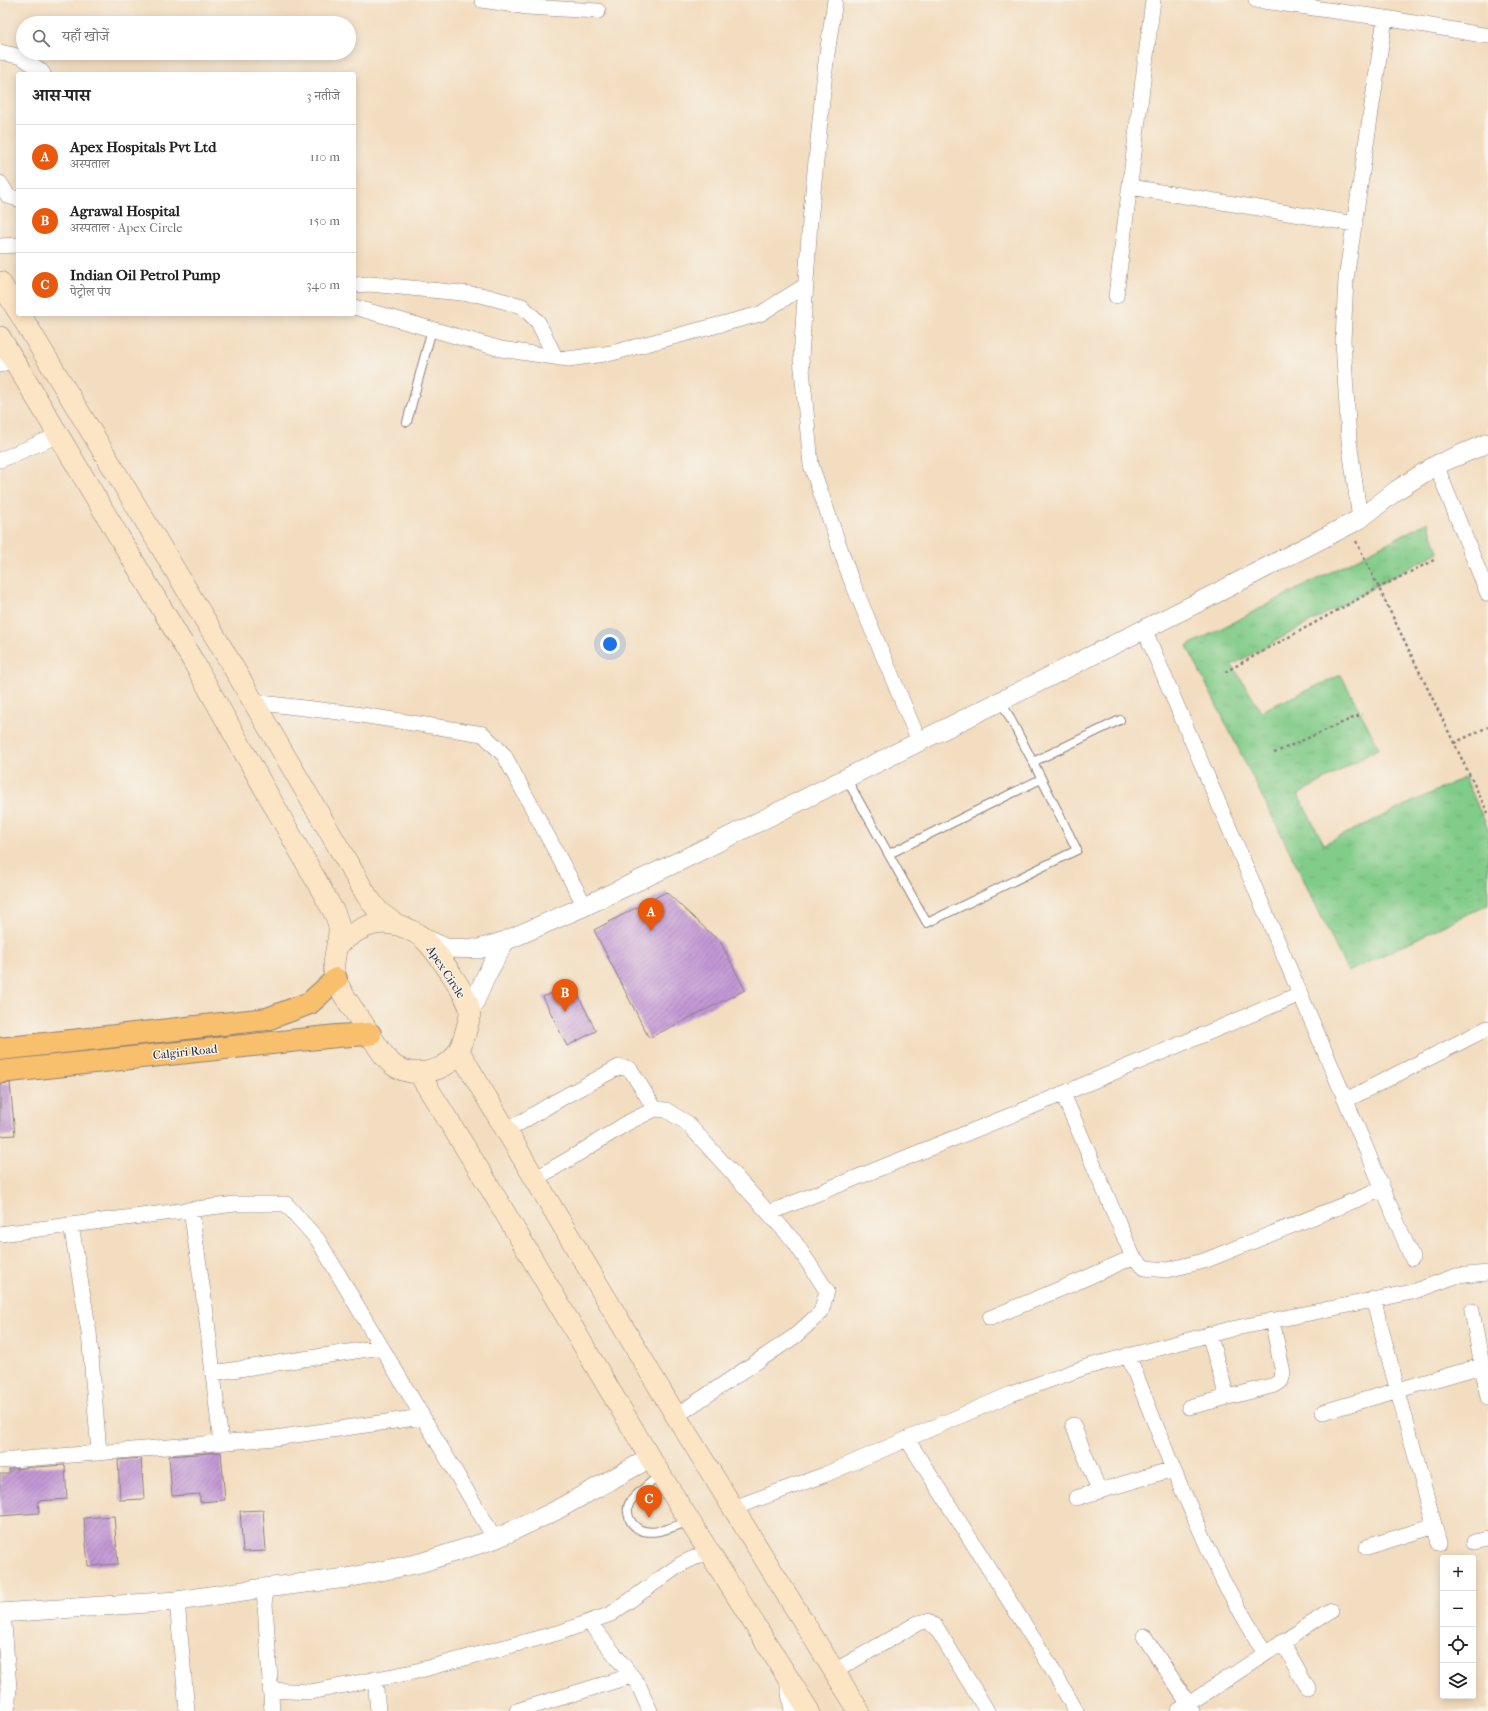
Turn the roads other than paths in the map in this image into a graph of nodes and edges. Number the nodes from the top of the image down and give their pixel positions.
1 (482, 0) edge
2 (835, 0) edge
3 (1153, 0) edge
4 (1256, 0) edge
5 (598, 11) dead end
6 (1385, 18) junction
7 (1488, 36) edge
8 (0, 52) edge
9 (16, 56) edge
10 (26, 60) edge
11 (42, 72) edge
12 (0, 183) edge
13 (1130, 187) junction
14 (16, 198) edge
15 (1355, 224) junction
16 (16, 245) edge
17 (0, 246) edge
18 (0, 282) edge
19 (356, 285) edge
20 (806, 285) junction
21 (1116, 296) dead end
22 (16, 308) edge
23 (356, 308) edge
24 (21, 316) edge
25 (432, 329) junction
26 (0, 336) edge
27 (555, 357) junction
28 (7, 362) edge
29 (408, 422) dead end
30 (59, 435) junction
31 (1488, 442) edge
32 (0, 460) edge
33 (1436, 465) junction
34 (1354, 522) junction
35 (1488, 594) edge
36 (1144, 629) junction
37 (1000, 701) junction
38 (253, 702) junction
39 (1120, 720) dead end
40 (919, 741) junction
41 (1034, 762) junction
42 (846, 778) junction
43 (1041, 779) junction
44 (889, 854) junction
45 (585, 906) junction
46 (394, 924) junction
47 (423, 938) junction
48 (505, 941) junction
49 (338, 945) junction
50 (336, 979) junction
51 (1300, 994) junction
52 (470, 1012) junction
53 (1488, 1028) edge
54 (370, 1034) junction
55 (0, 1049) edge
56 (459, 1051) junction
57 (0, 1072) edge
58 (418, 1072) junction
59 (1063, 1094) junction
60 (1346, 1100) junction
61 (655, 1109) junction
62 (506, 1131) junction
63 (535, 1179) junction
64 (1383, 1190) junction
65 (191, 1210) junction
66 (769, 1213) junction
67 (71, 1225) junction
68 (0, 1234) edge
69 (1133, 1256) junction
70 (1412, 1258) dead end
71 (1488, 1273) edge
72 (1373, 1299) junction
73 (1472, 1311) dead end
74 (990, 1318) dead end
75 (1272, 1320) junction
76 (1209, 1334) junction
77 (381, 1347) junction
78 (1128, 1355) junction
79 (1481, 1366) junction
80 (213, 1373) junction
81 (1398, 1391) junction
82 (1227, 1397) junction
83 (1488, 1398) edge
84 (1189, 1407) dead end
85 (1324, 1412) dead end
86 (422, 1416) junction
87 (676, 1416) junction
88 (1073, 1425) dead end
89 (907, 1439) junction
90 (220, 1442) junction
91 (99, 1452) junction
92 (0, 1461) edge
93 (655, 1466) junction
94 (1173, 1469) junction
95 (1099, 1491) junction
96 (1076, 1498) dead end
97 (732, 1508) junction
98 (690, 1520) junction
99 (1434, 1526) junction
100 (495, 1539) junction
101 (1439, 1543) dead end
102 (1367, 1547) dead end
103 (709, 1551) junction
104 (264, 1588) junction
105 (177, 1601) junction
106 (1332, 1610) dead end
107 (1, 1613) edge
108 (589, 1622) junction
109 (1144, 1636) dead end
110 (1282, 1642) junction
111 (1265, 1654) junction
112 (835, 1671) junction
113 (786, 1673) junction
114 (631, 1676) junction
115 (375, 1679) junction
116 (1308, 1688) dead end
117 (270, 1690) junction
118 (1187, 1709) edge
119 (7, 1711) edge
120 (187, 1711) edge
121 (272, 1711) edge
122 (378, 1711) edge
123 (517, 1711) edge
124 (650, 1711) edge
125 (792, 1711) edge
126 (809, 1711) edge
127 (859, 1711) edge
128 (987, 1711) edge
129 (1076, 1711) edge

1 - 5 street
2 - 20 street
3 - 13 street
4 - 6 street
6 - 7 street
6 - 15 street
8 - 9 street
10 - 11 street
12 - 14 street
13 - 15 street
13 - 21 street
15 - 34 street
16 - 17 street
18 - 22 main road
19 - 27 street
20 - 27 street
20 - 40 street
23 - 25 street
24 - 38 main road
25 - 27 street
25 - 29 lane
26 - 28 main road
28 - 30 main road
30 - 32 street
30 - 49 main road
31 - 33 street
33 - 34 street
33 - 35 street
34 - 36 street
36 - 37 street
36 - 51 street
37 - 40 street
37 - 41 lane
38 - 45 street
38 - 46 main road
39 - 41 lane
40 - 42 street
41 - 43 lane
42 - 44 lane
42 - 45 street
43 - 44 lane
43 - 44 lane
45 - 48 street
46 - 47 main road, Apex Circle
46 - 49 main road, Apex Circle
47 - 48 street
47 - 52 main road, Apex Circle
48 - 52 street
49 - 50 main road, Apex Circle
50 - 54 main road, Apex Circle
50 - 55 main road, Calgiri Road
51 - 59 street
51 - 60 street
52 - 56 main road, Apex Circle
53 - 60 street
54 - 57 main road, Calgiri Road
54 - 58 main road, Apex Circle
56 - 58 main road, Apex Circle
56 - 62 main road
58 - 93 main road
59 - 66 street
59 - 69 street
60 - 64 street
61 - 62 street
61 - 63 street
61 - 66 street
62 - 63 main road
63 - 87 main road
64 - 69 street
64 - 70 street
65 - 67 street
65 - 77 street
65 - 80 street
66 - 87 street
67 - 68 street
67 - 91 street
69 - 74 street
71 - 72 street
72 - 75 street
72 - 81 street
73 - 79 street
75 - 76 street
75 - 82 street
76 - 78 street
76 - 82 street
77 - 80 street
77 - 86 street
78 - 89 street
78 - 94 street
79 - 81 street
79 - 83 street
80 - 90 street
81 - 85 street
81 - 99 street
82 - 84 street
86 - 90 street
86 - 100 street
87 - 97 main road
88 - 95 street
89 - 97 street
89 - 129 street
90 - 91 street
91 - 92 street
93 - 98 main road
93 - 98 lane
93 - 100 street
94 - 95 street
94 - 111 street
95 - 96 street
97 - 112 main road
98 - 103 main road
99 - 101 street
99 - 102 street
100 - 104 street
103 - 108 street
103 - 113 main road
104 - 105 street
104 - 117 street
105 - 107 street
105 - 120 street
106 - 110 street
107 - 119 street
108 - 114 street
108 - 115 street
109 - 118 street
110 - 111 street
110 - 116 street
111 - 118 street
112 - 127 main road
112 - 128 street
113 - 125 street
113 - 126 main road
114 - 123 street
114 - 124 street
115 - 117 street
115 - 122 street
117 - 121 street

